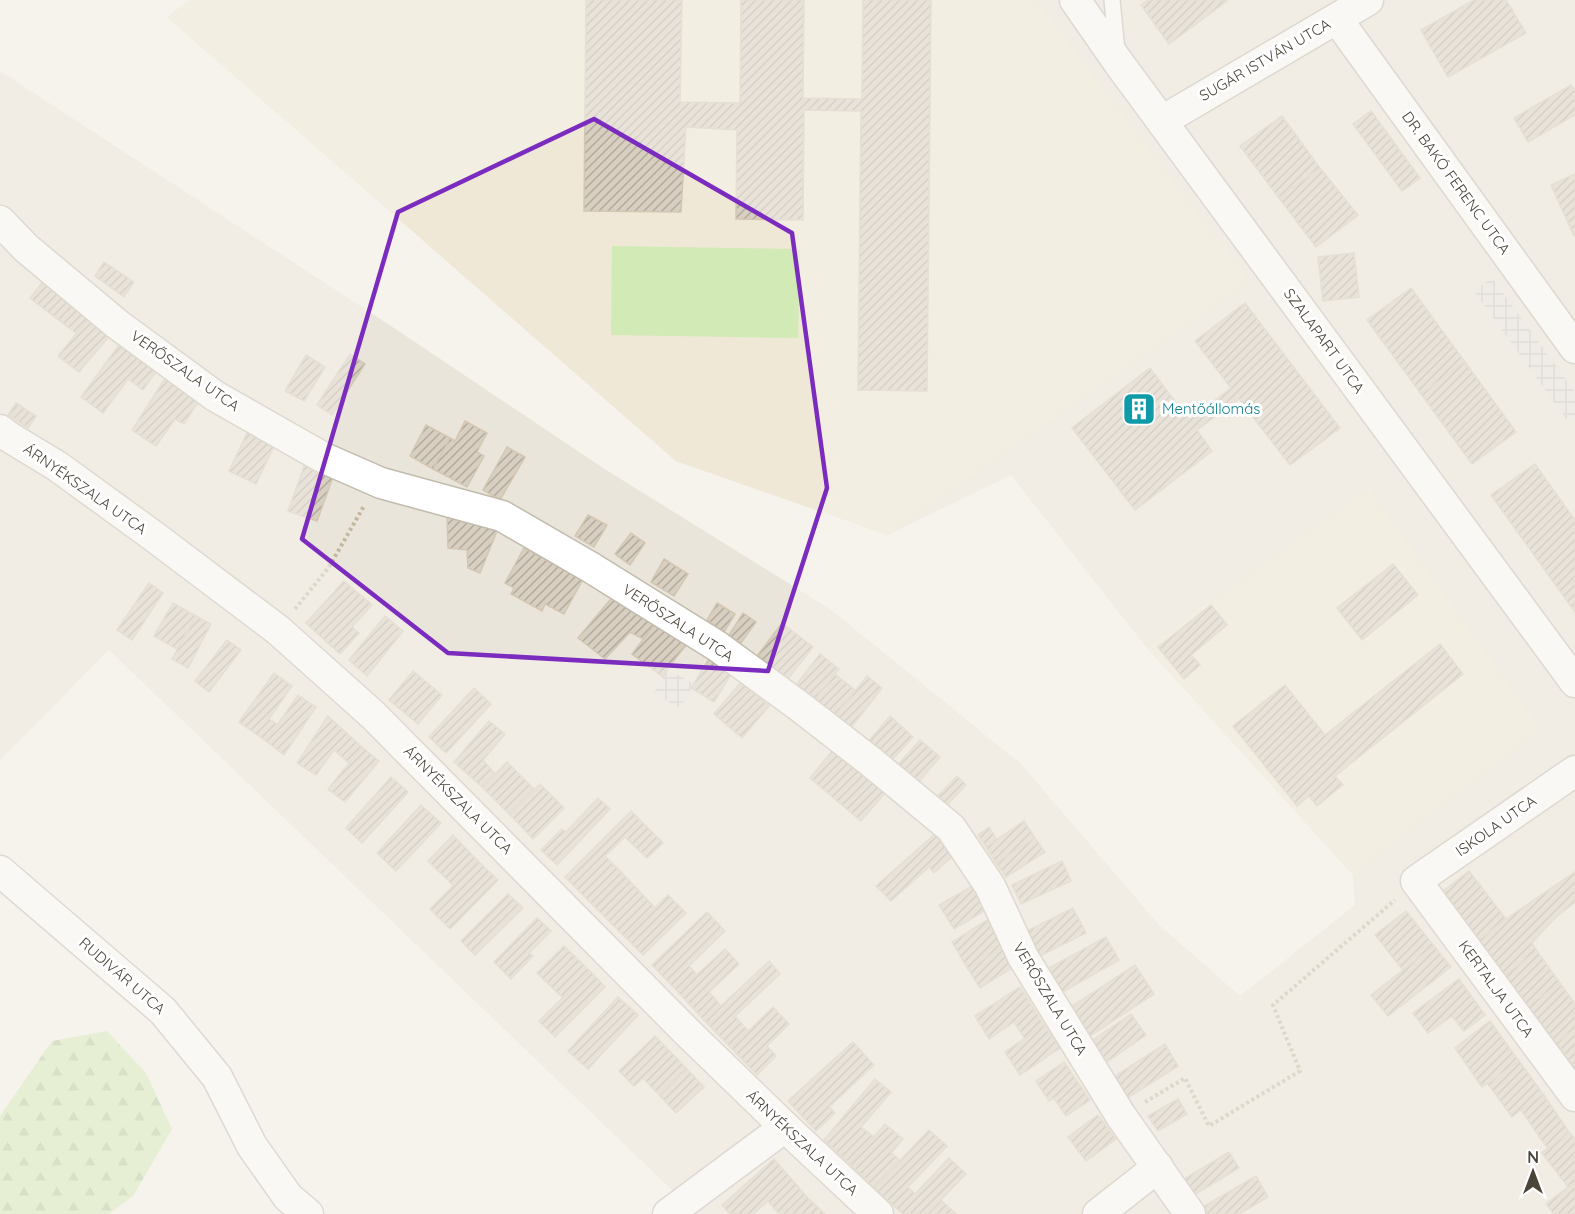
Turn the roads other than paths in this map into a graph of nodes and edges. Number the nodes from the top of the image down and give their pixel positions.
1 (1075, 0) edge
2 (1112, 0) edge
3 (1368, 0) edge
4 (1336, 19) junction
5 (1118, 63) junction
6 (1162, 121) junction
7 (0, 221) edge
8 (1575, 348) edge
9 (0, 430) edge
10 (1575, 682) edge
11 (1575, 771) edge
12 (0, 871) edge
13 (1416, 882) joint
14 (1575, 1096) edge
15 (785, 1127) junction
16 (1158, 1167) junction
17 (308, 1214) edge
18 (668, 1214) edge
19 (878, 1214) edge
20 (1098, 1214) edge
21 (1190, 1214) edge

1 - 5 street, SZALAPART UTCA
2 - 5 lane
3 - 4 street, SUGÁR ISTVÁN UTCA
4 - 6 street, SUGÁR ISTVÁN UTCA
4 - 8 street, DR. BAKÓ FERENC UTCA
5 - 6 street, SZALAPART UTCA
6 - 10 street, SZALAPART UTCA
7 - 16 street, VERŐSZALA UTCA
9 - 15 street, ÁRNYÉKSZALA UTCA
11 - 13 street, ISKOLA UTCA
12 - 17 street, RUDIVÁR UTCA
13 - 14 street, KERTALJA UTCA
15 - 18 street
15 - 19 street, ÁRNYÉKSZALA UTCA
16 - 20 street
16 - 21 street, VERŐSZALA UTCA

